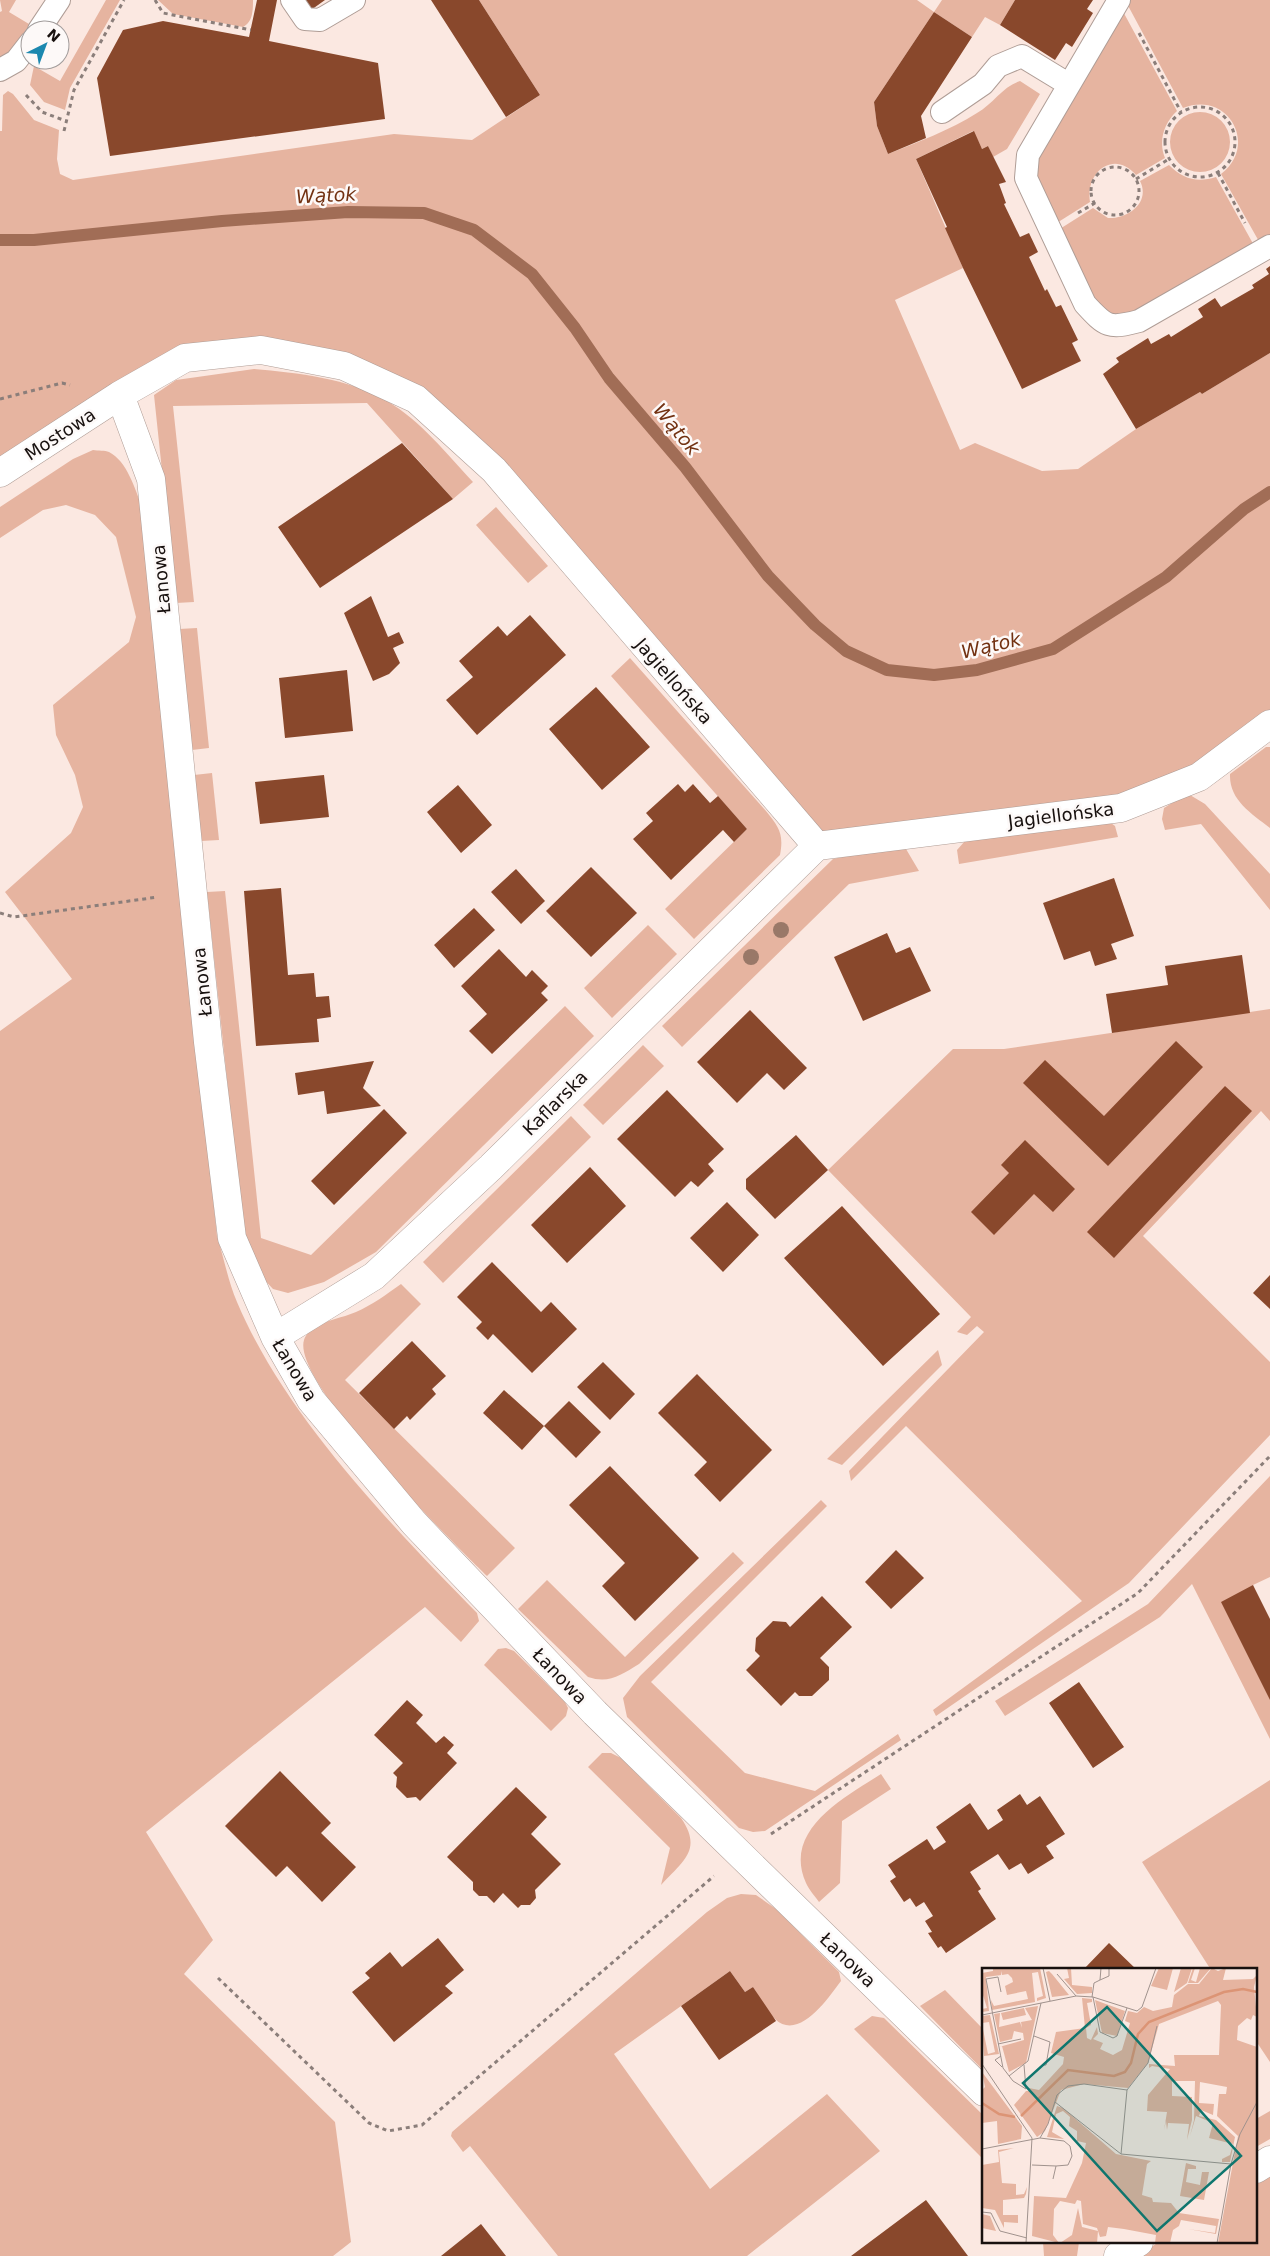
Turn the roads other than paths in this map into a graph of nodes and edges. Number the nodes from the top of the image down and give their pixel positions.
1 (58, 0) edge
2 (292, 0) edge
3 (354, 0) edge
4 (1119, 0) edge
5 (45, 20) edge
6 (20, 56) edge
7 (4, 68) edge
8 (1068, 84) junction
9 (942, 112) dead end
10 (1265, 249) edge
11 (120, 395) junction
12 (0, 473) edge
13 (1270, 724) edge
14 (817, 846) junction
15 (275, 1337) junction
16 (982, 2090) edge
17 (1270, 2160) edge
18 (1258, 2168) edge

1 - 5 lane
2 - 3 lane
4 - 8 lane
6 - 7 lane
8 - 9 lane
8 - 10 lane
11 - 12 street, Mostowa
11 - 14 street, Jagiellońska
11 - 15 street, Łanowa
13 - 14 street, Jagiellońska
14 - 15 street, Kaflarska
15 - 16 street, Łanowa
17 - 18 street

